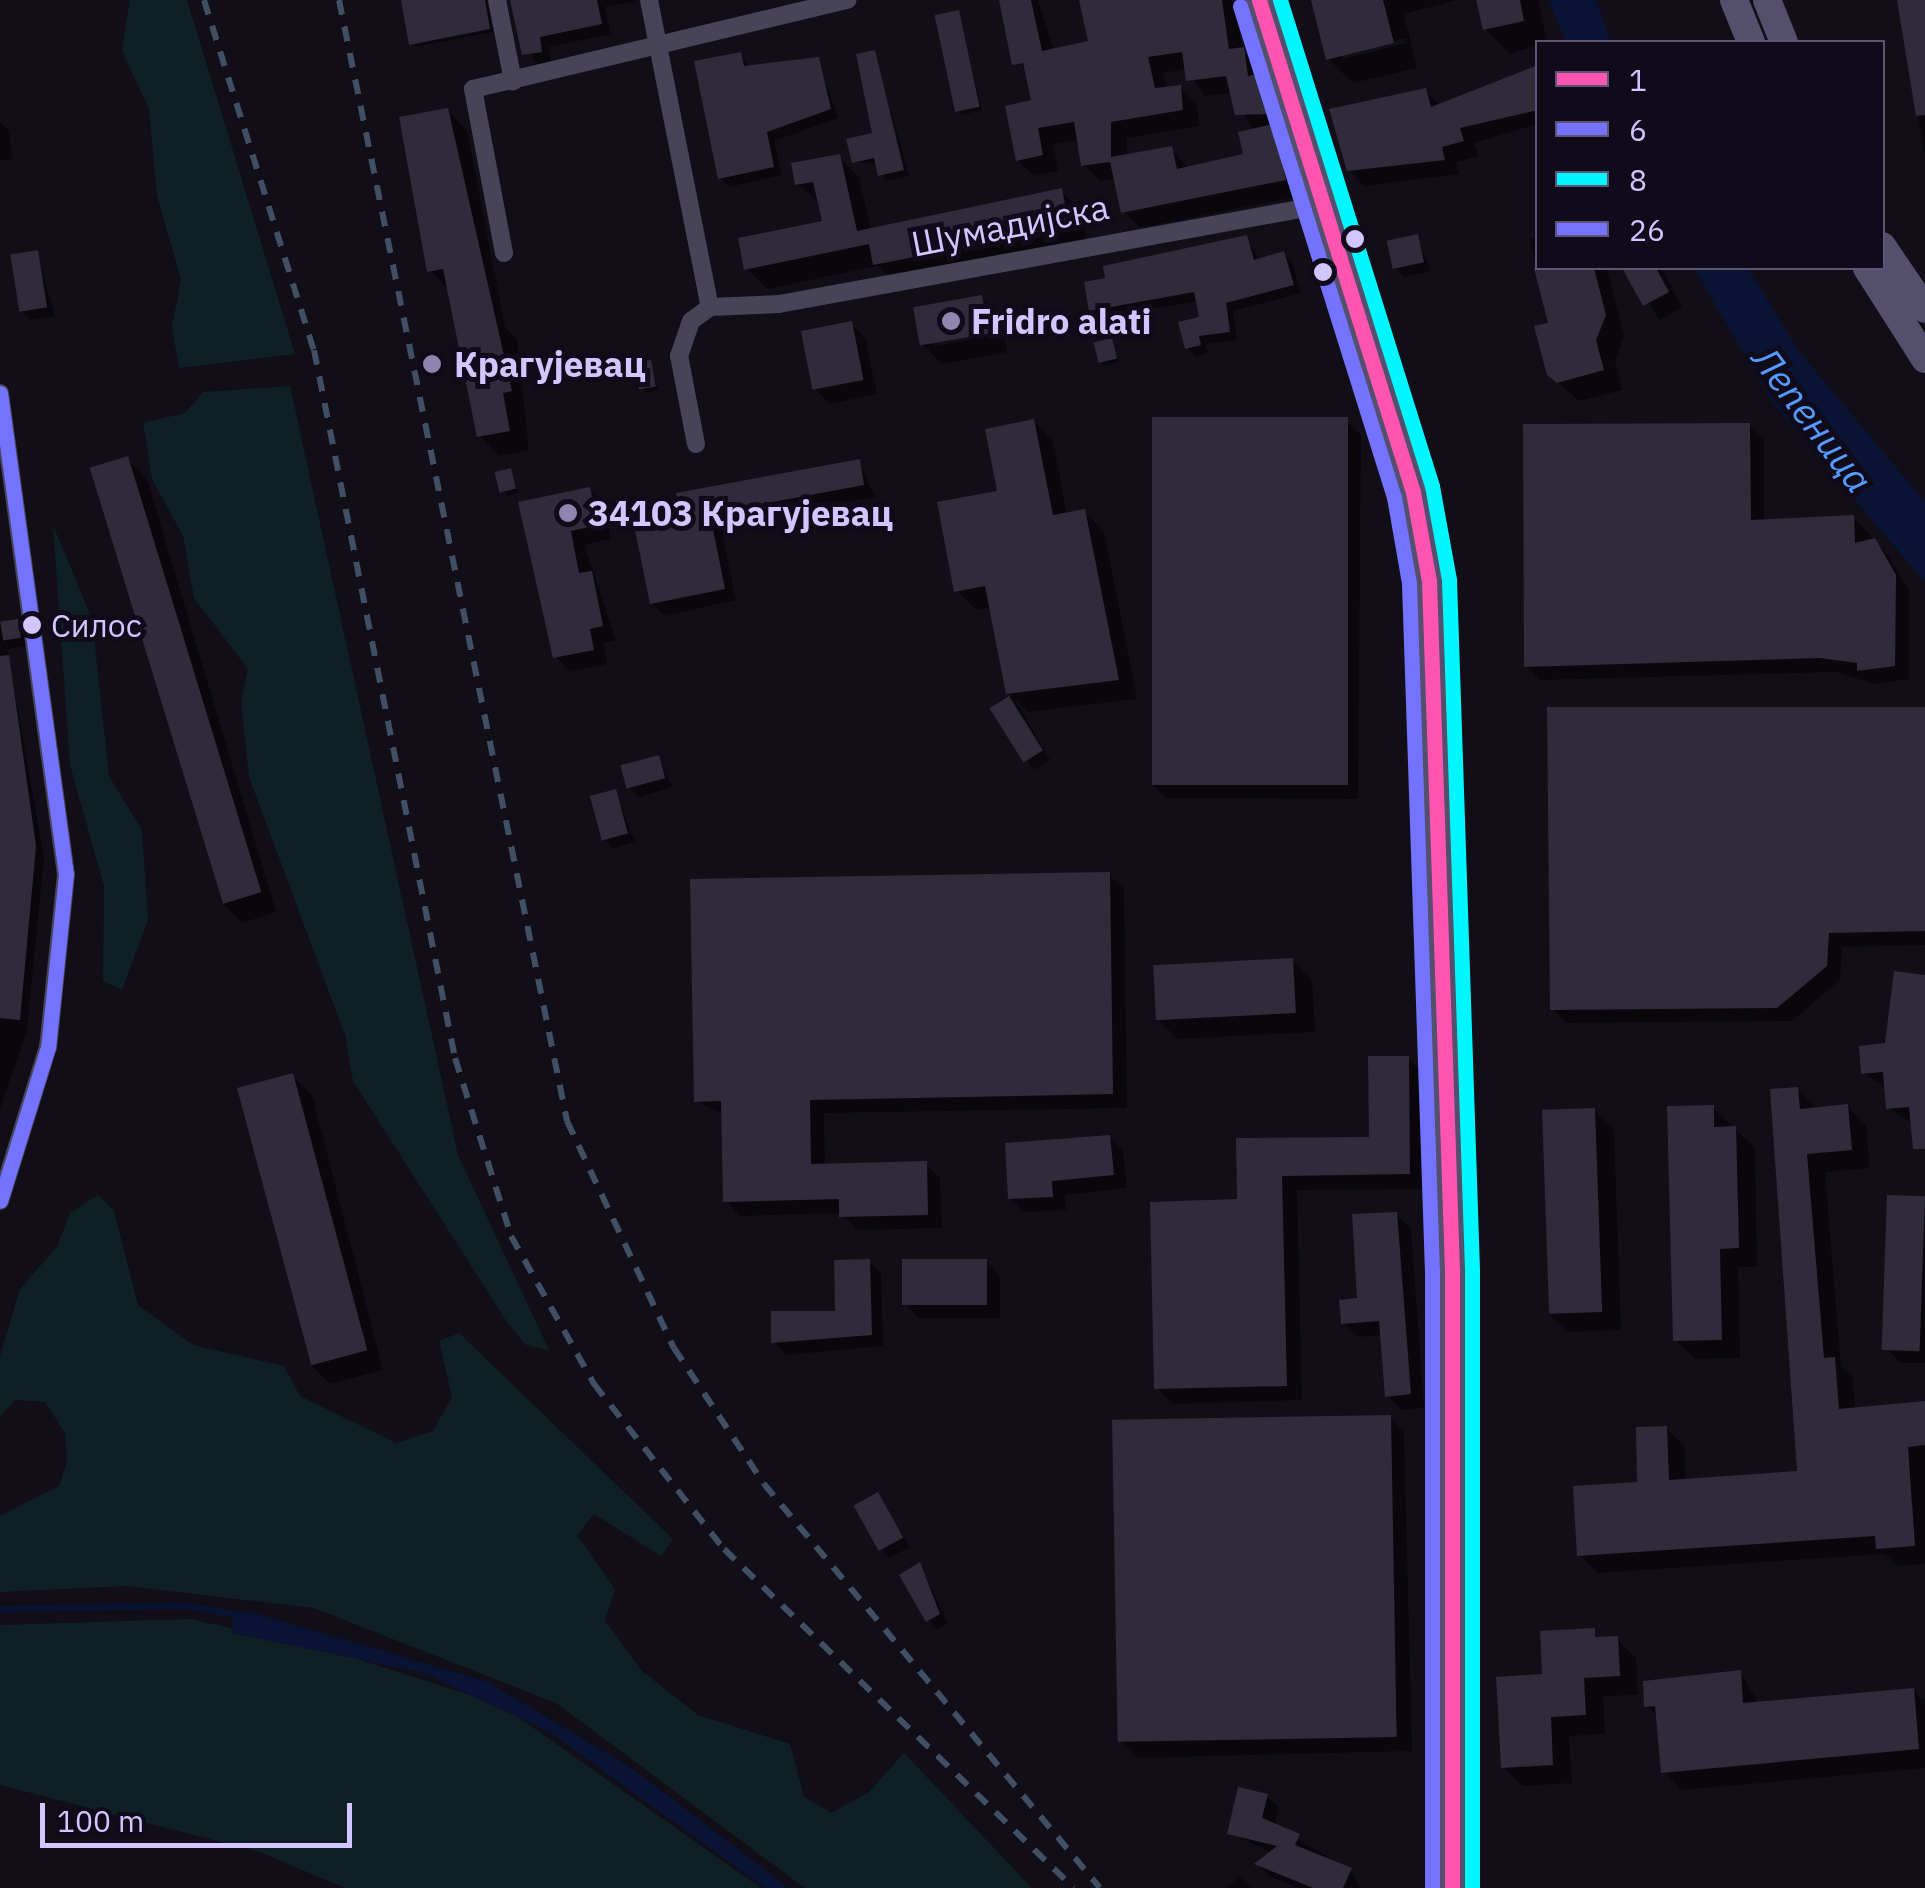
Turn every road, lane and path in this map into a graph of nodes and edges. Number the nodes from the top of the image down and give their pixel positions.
1 (498, 0) edge
2 (648, 0) edge
3 (848, 0) edge
4 (1259, 0) edge
5 (1734, 0) edge
6 (1768, 0) edge
7 (1750, 40) edge
8 (1783, 40) edge
9 (658, 44) junction
10 (513, 80) junction
11 (1322, 205) junction
12 (1885, 250) edge
13 (504, 253) dead end
14 (1868, 270) edge
15 (710, 307) junction
16 (1925, 309) edge
17 (1925, 359) edge
18 (0, 393) edge
19 (4, 440) edge
20 (696, 444) dead end
21 (0, 1202) edge
22 (1452, 1888) edge

1 - 10 street
2 - 9 street
3 - 9 street
4 - 11 street
5 - 7 street
6 - 8 street
9 - 10 street
9 - 15 street
10 - 13 street
11 - 15 street, Шумадијска
11 - 22 street
12 - 16 street
14 - 17 street
15 - 20 street
18 - 19 street
19 - 21 street

